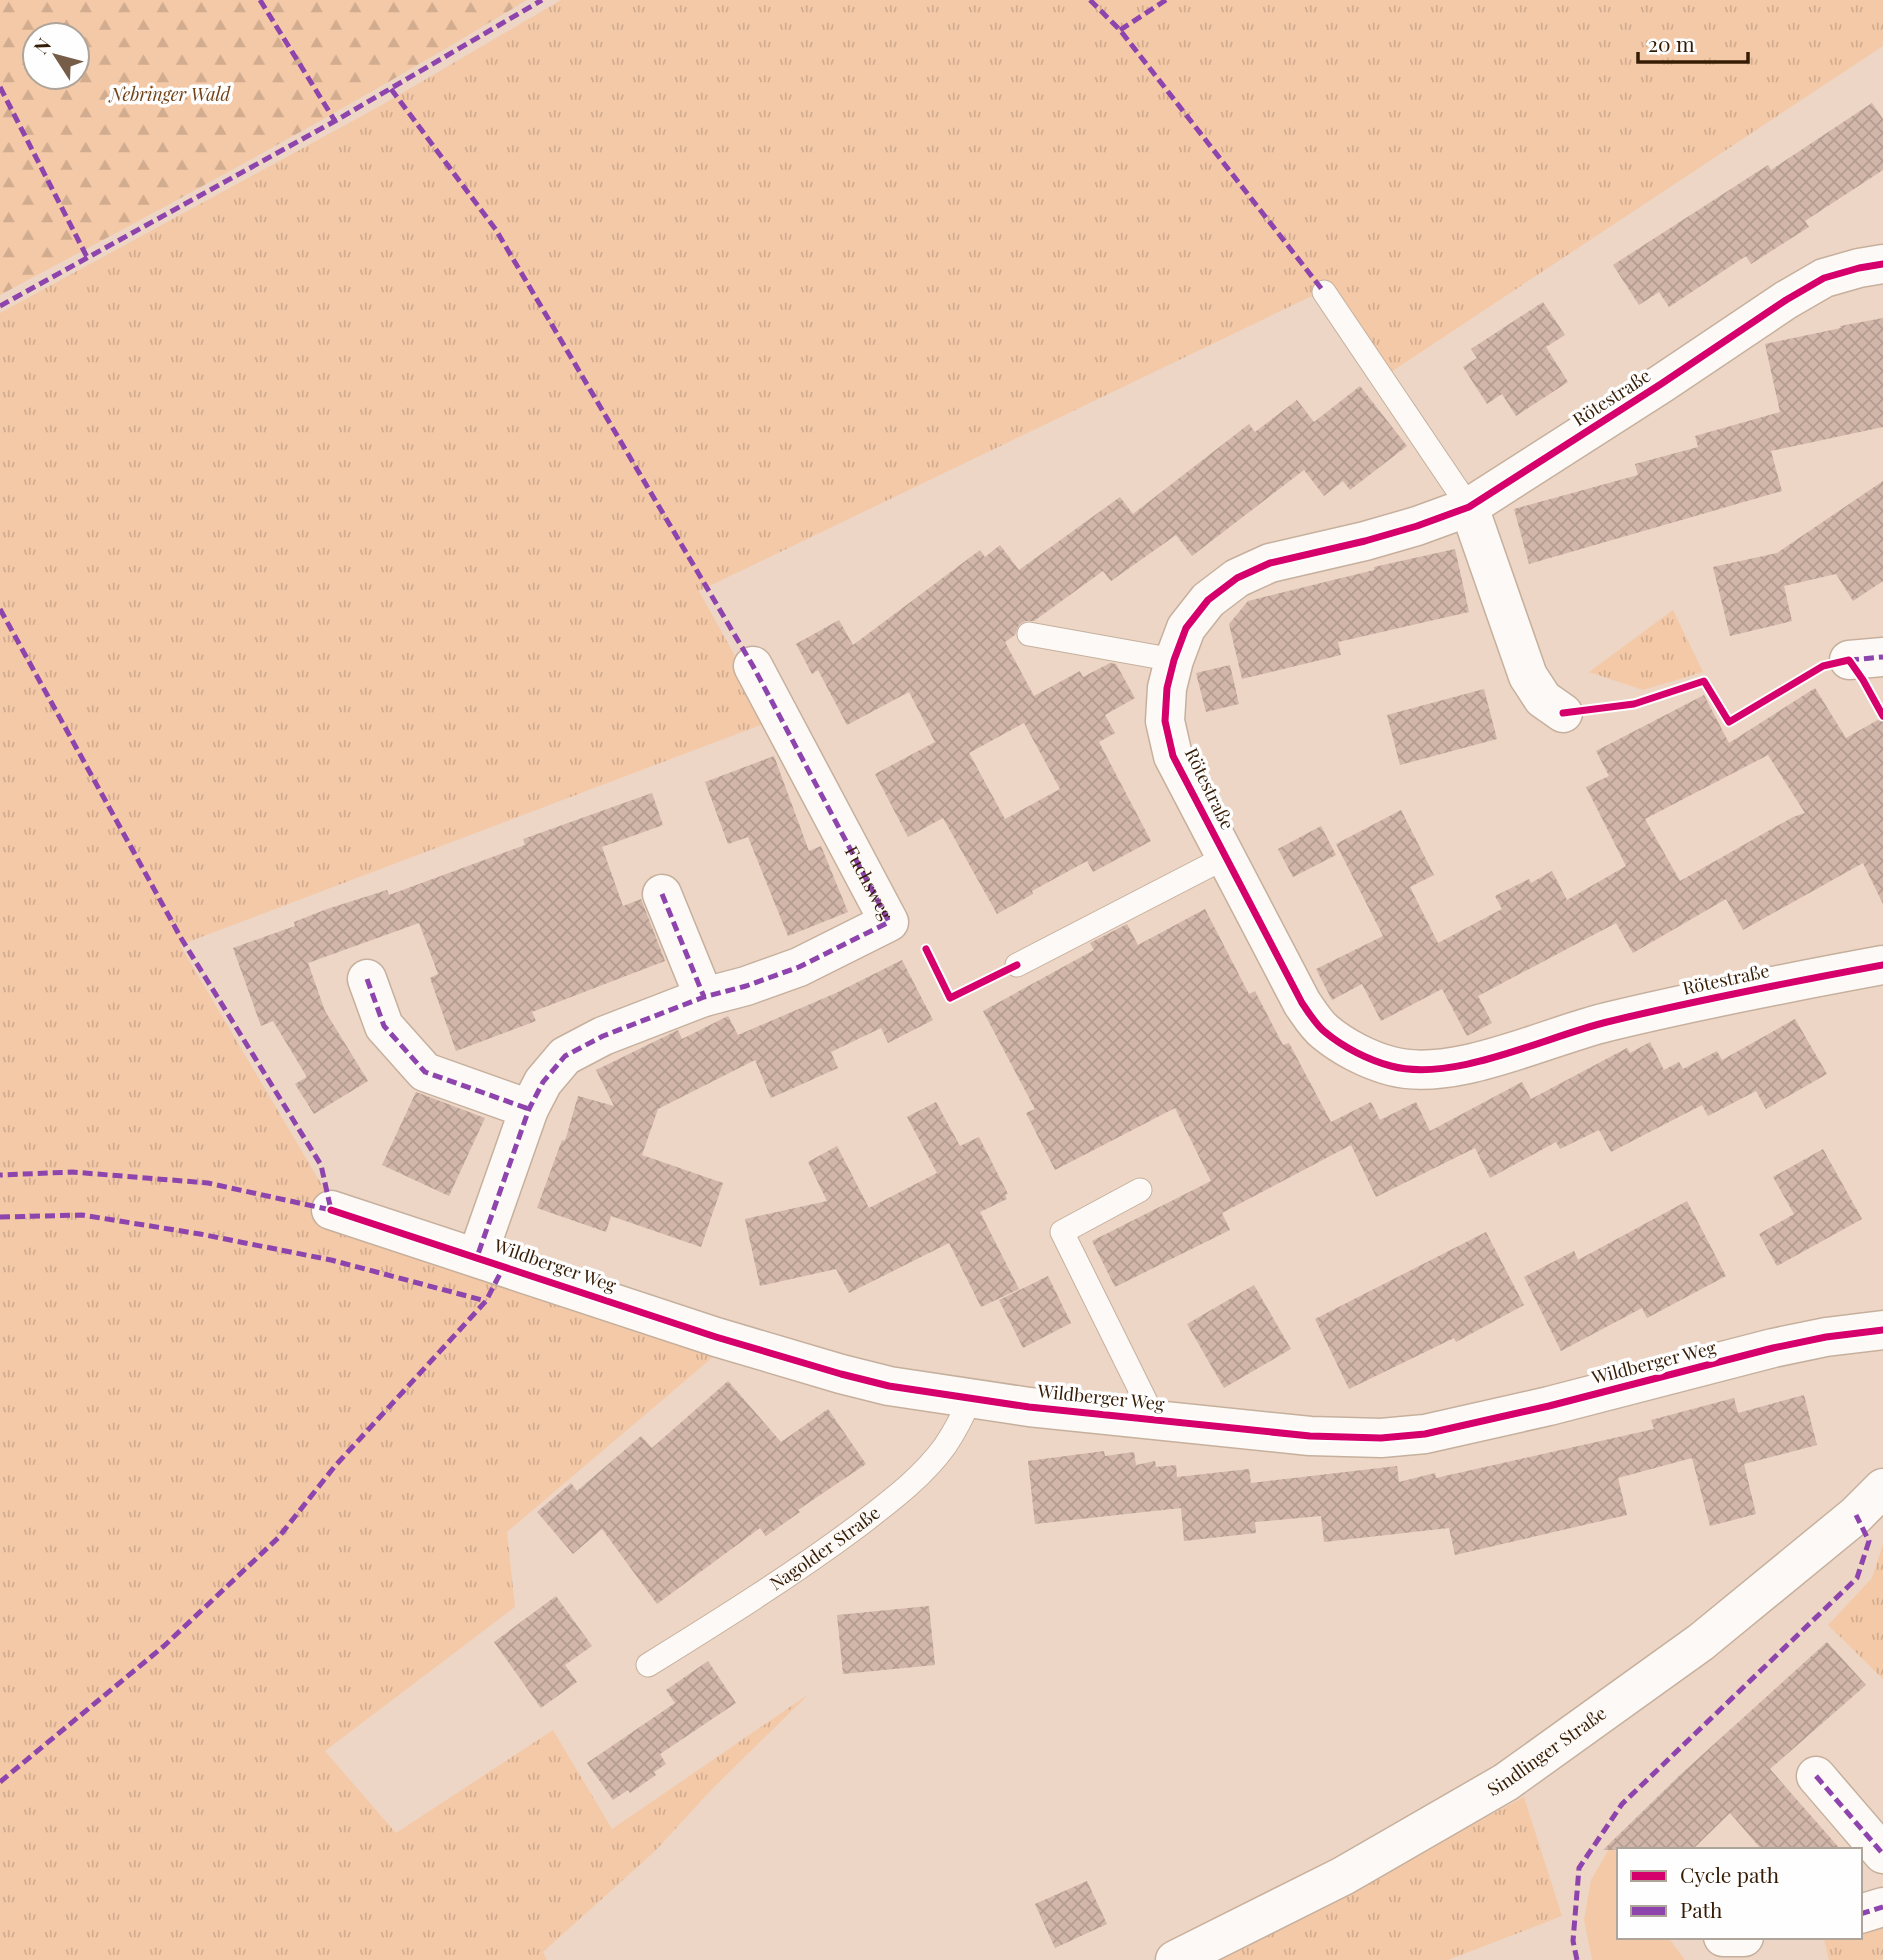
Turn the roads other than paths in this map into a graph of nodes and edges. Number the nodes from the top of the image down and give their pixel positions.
1 (1883, 264) edge
2 (1324, 292) dead end
3 (1469, 507) junction
4 (1029, 634) dead end
5 (1174, 660) junction
6 (753, 666) dead end
7 (1563, 713) dead end
8 (1226, 857) junction
9 (662, 894) dead end
10 (1017, 965) dead end
11 (1883, 965) edge
12 (367, 979) dead end
13 (704, 998) junction
14 (529, 1110) junction
15 (1140, 1190) dead end
16 (331, 1210) dead end
17 (477, 1257) junction
18 (1883, 1330) edge
19 (970, 1399) junction
20 (1155, 1420) junction
21 (1883, 1488) edge
22 (648, 1665) dead end
23 (1816, 1776) dead end
24 (1883, 1854) edge
25 (1883, 1907) edge
26 (1862, 1913) edge
27 (1175, 1960) edge

1 - 3 street, Rötestraße
2 - 3 lane
3 - 5 street, Rötestraße
3 - 7 street
4 - 5 lane
5 - 8 street, Rötestraße
6 - 13 street, Fuchsweg
8 - 10 lane, Rötestraße
8 - 11 street, Rötestraße
9 - 13 street
12 - 14 street
13 - 14 street, Fuchsweg
14 - 17 street, Fuchsweg
15 - 20 lane
16 - 17 street, Wildberger Weg
17 - 19 street, Wildberger Weg
18 - 20 street, Wildberger Weg
19 - 20 street, Wildberger Weg
19 - 22 lane, Nagolder Straße
21 - 27 street, Sindlinger Straße
23 - 24 street
25 - 26 street

